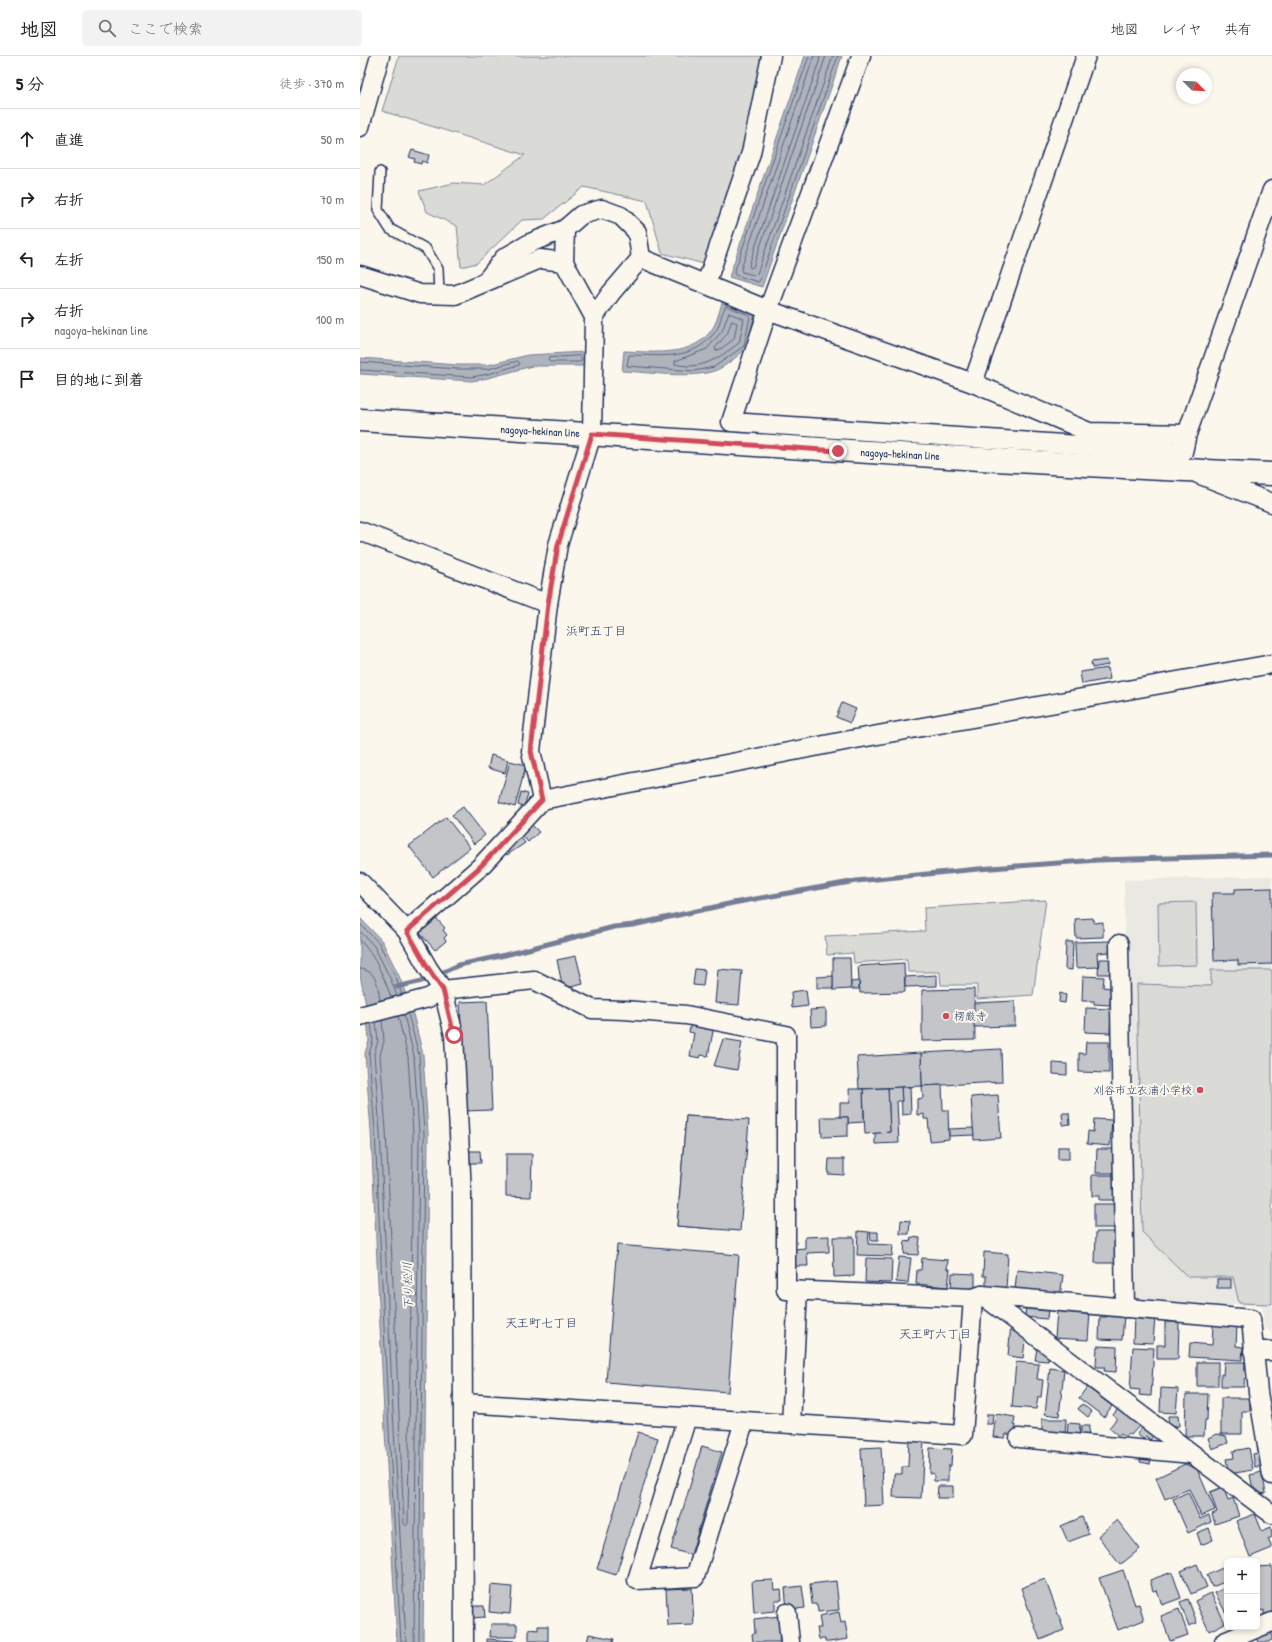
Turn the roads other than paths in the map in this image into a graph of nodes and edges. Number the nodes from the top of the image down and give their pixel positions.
1 (380, 56) edge
2 (771, 56) edge
3 (861, 56) edge
4 (1086, 56) edge
5 (360, 127) edge
6 (380, 172) dead end
7 (1272, 190) edge
8 (565, 229) junction
9 (641, 258) junction
10 (564, 262) junction
11 (360, 275) edge
12 (485, 283) junction
13 (706, 284) junction
14 (439, 295) junction
15 (768, 310) junction
16 (594, 316) junction
17 (973, 383) junction
18 (360, 420) edge
19 (592, 434) junction
20 (1187, 434) junction
21 (1189, 470) junction
22 (1272, 474) edge
23 (1272, 503) edge
24 (360, 531) edge
25 (548, 604) junction
26 (1272, 664) edge
27 (542, 800) junction
28 (360, 882) edge
29 (407, 931) junction
30 (1119, 944) dead end
31 (437, 991) junction
32 (360, 1016) edge
33 (798, 1291) junction
34 (977, 1296) junction
35 (1125, 1308) junction
36 (1253, 1351) junction
37 (1272, 1351) edge
38 (1265, 1392) edge
39 (464, 1403) junction
40 (687, 1417) junction
41 (744, 1422) junction
42 (791, 1424) junction
43 (1019, 1438) dead end
44 (1192, 1454) junction
45 (1272, 1475) edge
46 (1272, 1514) edge
47 (787, 1613) dead end
48 (1272, 1622) edge
49 (464, 1642) edge
50 (790, 1642) edge
51 (1224, 1642) edge

1 - 5 street
2 - 13 street
3 - 15 street
4 - 17 street
6 - 14 lane
7 - 20 street
8 - 9 street
8 - 10 street
8 - 12 street
9 - 13 street
9 - 16 street
10 - 12 street
10 - 16 street
11 - 14 street
12 - 14 street
13 - 15 street
15 - 17 street
15 - 20 street
16 - 19 street
17 - 20 street
18 - 19 main road, nagoya-hekinan line
19 - 21 main road, nagoya-hekinan line
19 - 25 street
21 - 22 main road, nagoya-hekinan line
21 - 23 street
24 - 25 street
25 - 27 street
26 - 27 street
27 - 29 street
28 - 29 street
29 - 31 street
30 - 35 street
31 - 32 street
31 - 33 street
31 - 39 street
33 - 34 street
33 - 42 street
34 - 35 street
34 - 42 street
34 - 44 street
35 - 36 street
36 - 37 street
36 - 38 street
38 - 45 street
39 - 40 street
39 - 49 street
40 - 41 street
40 - 41 street
41 - 42 street
43 - 44 street
44 - 46 street
47 - 50 street
48 - 51 street

